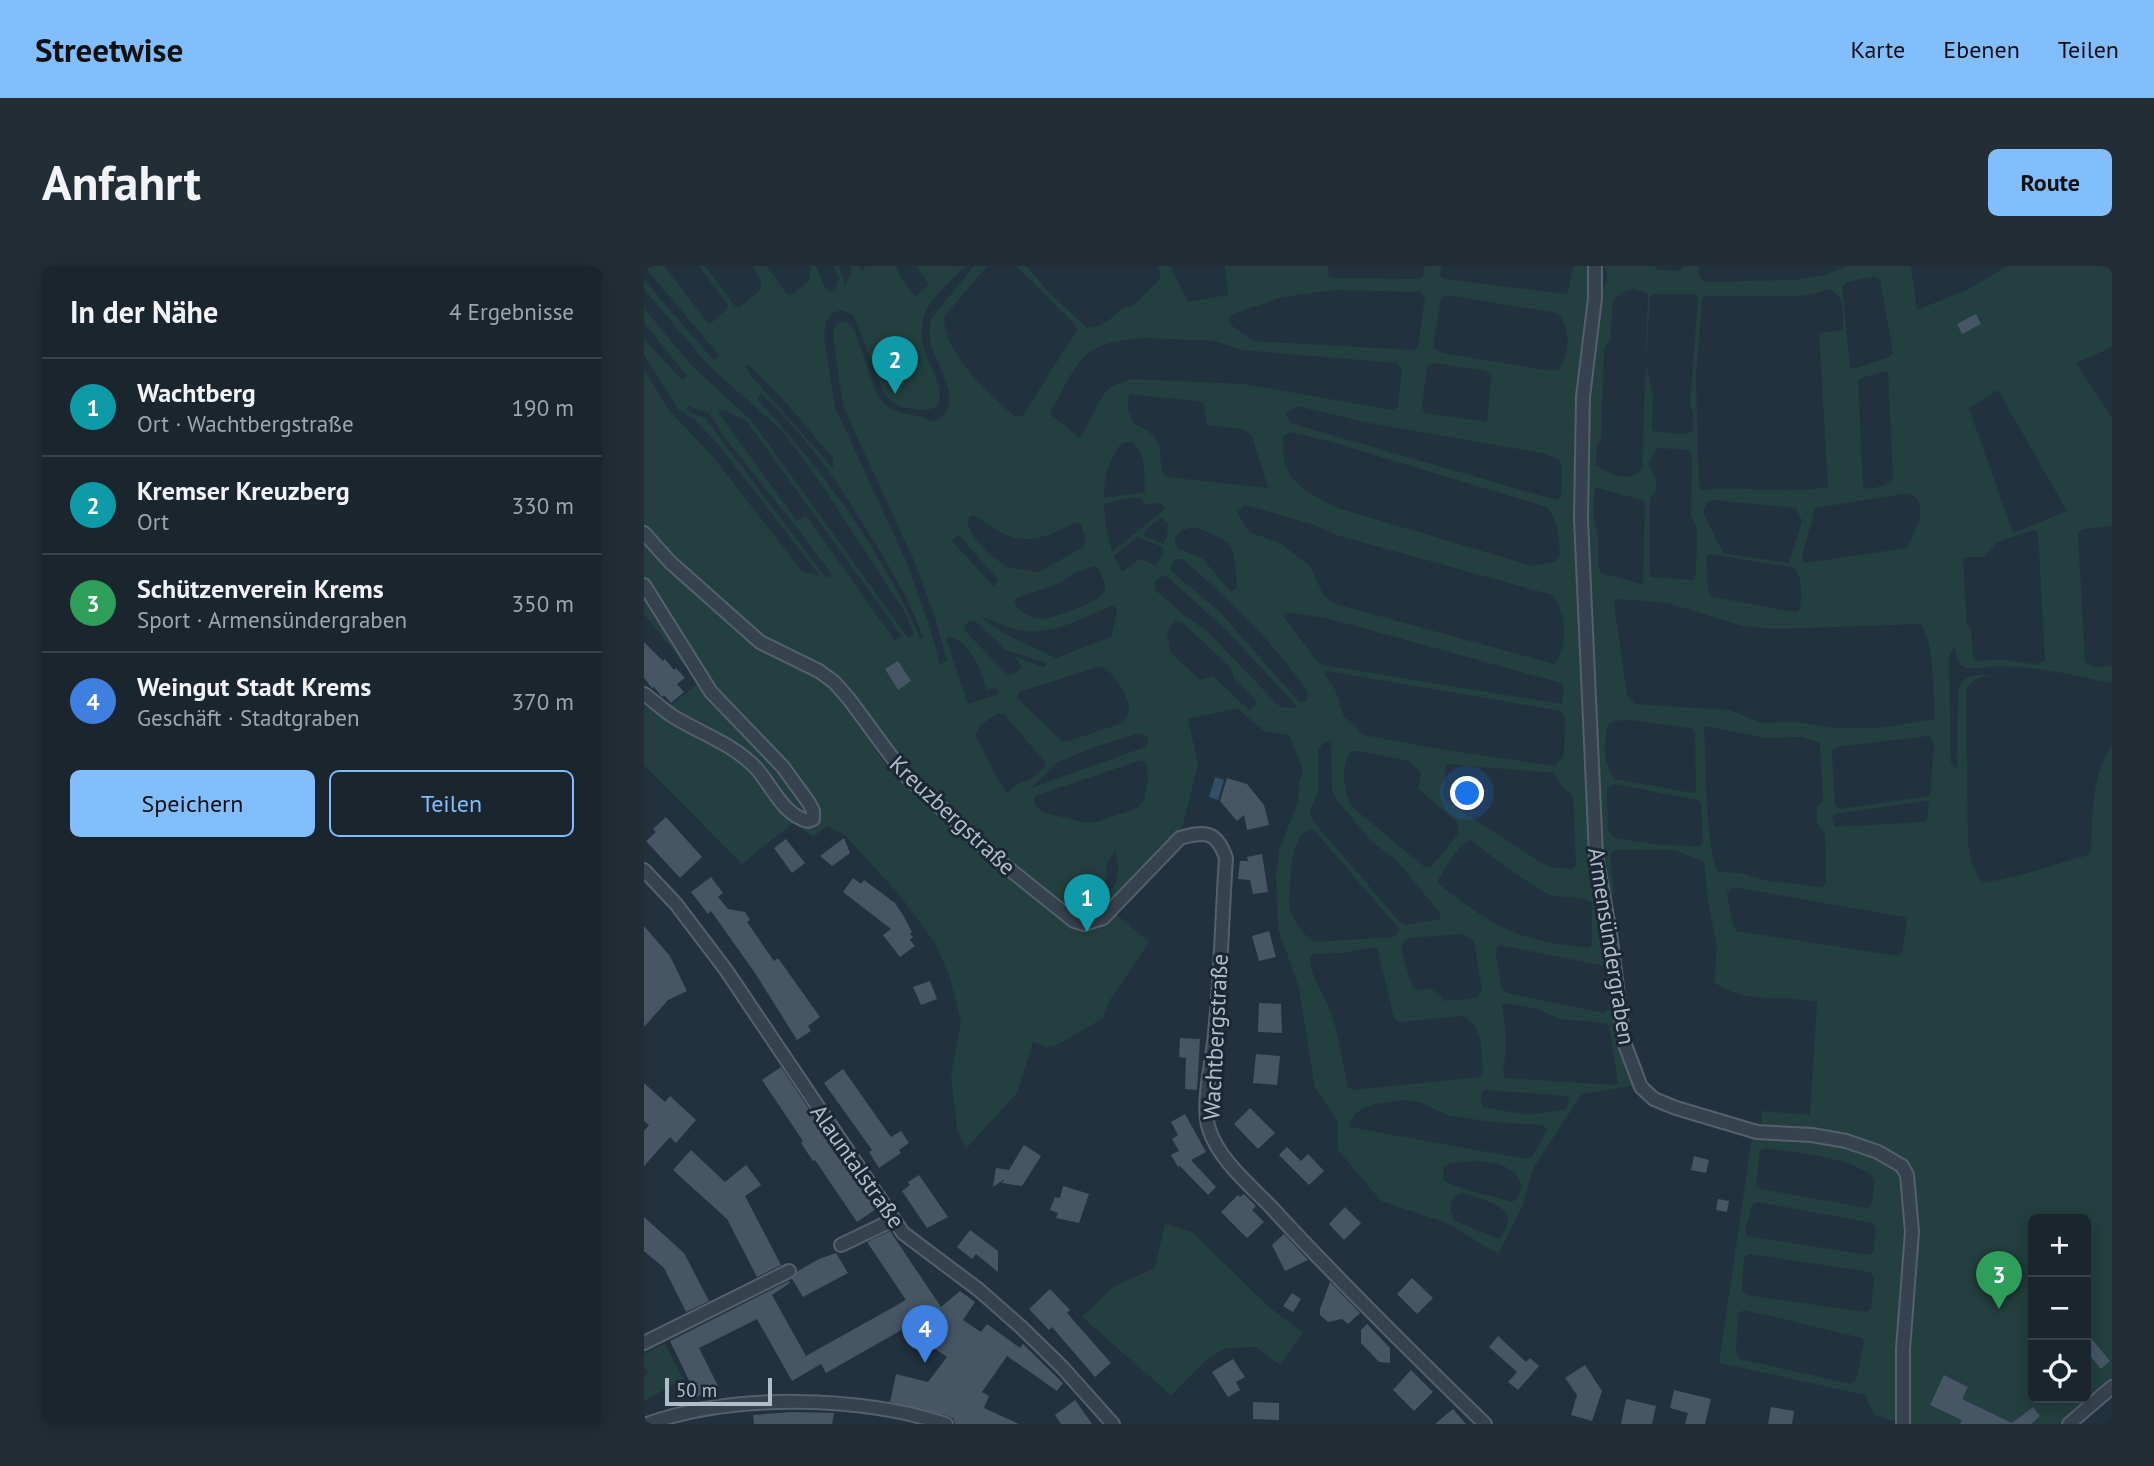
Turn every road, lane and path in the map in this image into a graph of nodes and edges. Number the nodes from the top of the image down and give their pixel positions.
1 (1595, 266) edge
2 (644, 533) edge
3 (644, 585) edge
4 (644, 694) edge
5 (644, 870) edge
6 (1084, 924) joint
7 (893, 1220) junction
8 (841, 1245) dead end
9 (789, 1271) dead end
10 (644, 1343) edge
11 (2112, 1387) edge
12 (648, 1424) edge
13 (946, 1424) edge
14 (1112, 1424) edge
15 (1485, 1424) edge
16 (1903, 1424) edge
17 (2069, 1424) edge

1 - 16 street, Armensündergraben
2 - 6 street, Kreuzbergstraße
3 - 4 street
5 - 7 street, Alauntalstraße
6 - 15 street, Wachtbergstraße
7 - 8 street
7 - 14 street, Alauntalstraße
9 - 10 street
11 - 17 street
12 - 13 street

